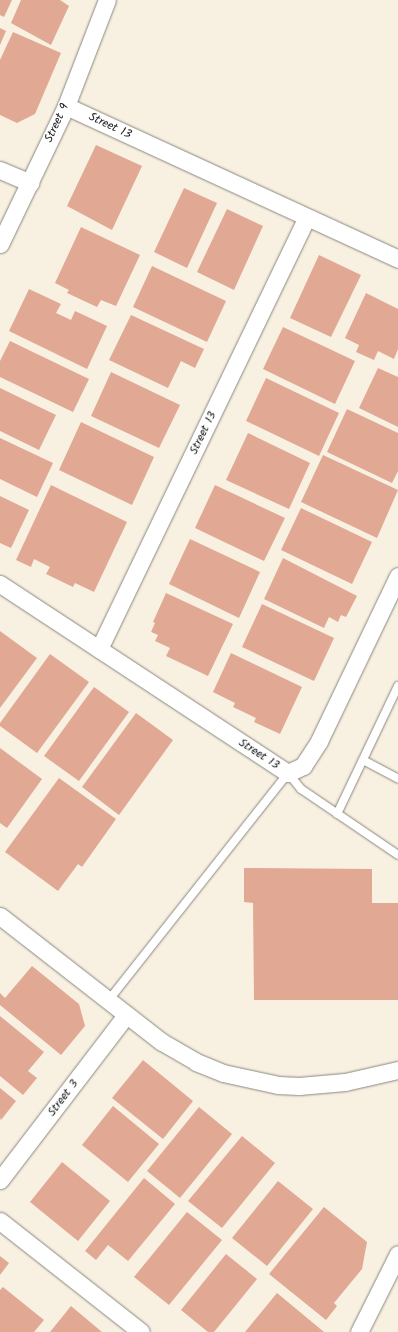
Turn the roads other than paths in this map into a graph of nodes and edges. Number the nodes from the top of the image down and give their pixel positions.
1 (108, 0) edge
2 (66, 106) junction
3 (0, 170) edge
4 (30, 183) junction
5 (307, 217) junction
6 (0, 244) edge
7 (398, 258) edge
8 (398, 576) edge
9 (0, 584) edge
10 (99, 649) junction
11 (398, 686) edge
12 (363, 760) junction
13 (288, 773) junction
14 (398, 779) edge
15 (337, 814) junction
16 (398, 855) edge
17 (0, 916) edge
18 (108, 1001) junction
19 (126, 1016) junction
20 (398, 1070) edge
21 (0, 1180) edge
22 (0, 1221) edge
23 (398, 1254) edge
24 (141, 1332) edge
25 (359, 1332) edge

1 - 2 street, Street 9
2 - 4 street, Street 9
2 - 5 street, Street 13
3 - 4 street
4 - 6 street, Street 9
5 - 7 street, Street 13
5 - 10 street, Street 13
8 - 13 street, Street 13
9 - 10 street, Street 13
10 - 13 street, Street 13
11 - 12 lane
12 - 14 lane
12 - 15 lane
13 - 15 lane
13 - 18 lane
15 - 16 lane
17 - 18 street
18 - 19 street
19 - 20 street
19 - 21 street, Street 3
22 - 24 street
23 - 25 street

